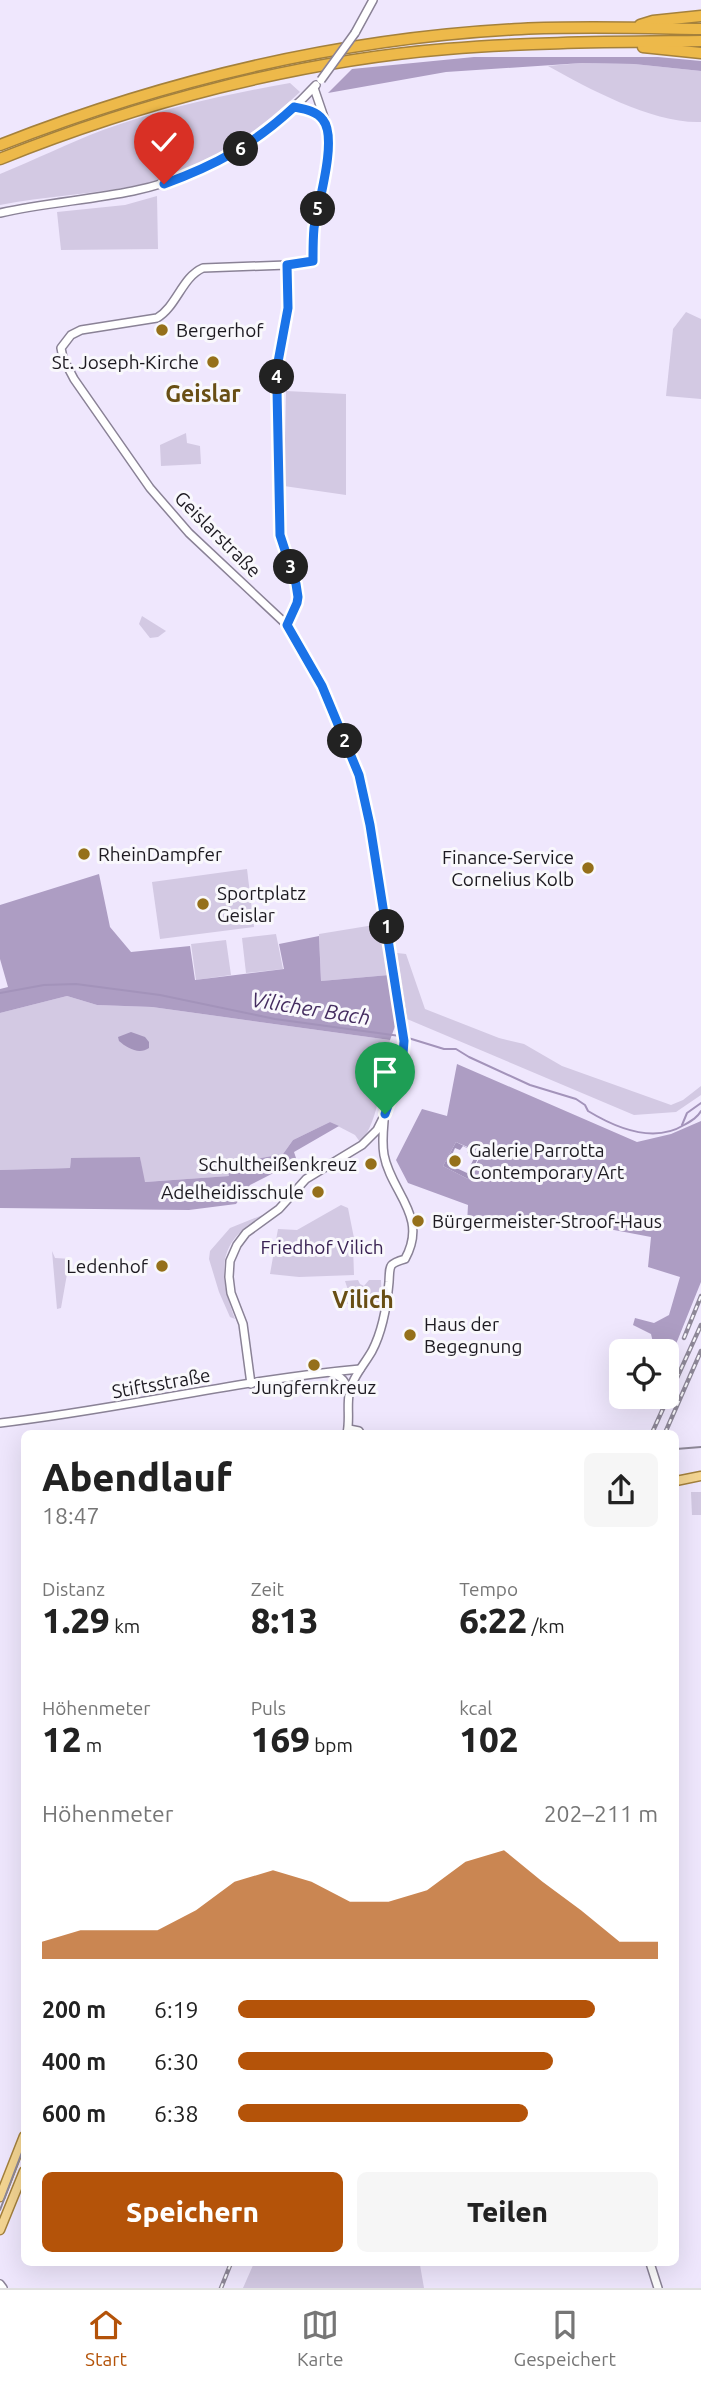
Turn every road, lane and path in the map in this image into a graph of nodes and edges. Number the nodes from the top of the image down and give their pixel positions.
1 (373, 0) edge
2 (701, 16) edge
3 (632, 27) junction
4 (701, 29) edge
5 (701, 41) edge
6 (597, 42) junction
7 (701, 53) edge
8 (314, 88) junction
9 (294, 107) junction
10 (323, 118) junction
11 (0, 145) edge
12 (0, 159) edge
13 (0, 213) edge
14 (287, 265) junction
15 (287, 625) junction
16 (385, 1114) junction
17 (360, 1368) junction
18 (327, 1372) junction
19 (251, 1384) junction
20 (349, 1393) junction
21 (0, 1423) edge
22 (348, 1430) edge
23 (701, 1476) edge
24 (679, 1480) edge
25 (21, 2144) edge
26 (21, 2178) edge
27 (0, 2197) edge
28 (0, 2230) edge
29 (651, 2266) edge
30 (658, 2288) edge

1 - 8 street, bridge
2 - 3 highway
3 - 4 highway
3 - 11 highway
5 - 6 highway
6 - 7 highway
6 - 12 highway
8 - 9 street
8 - 10 street
9 - 10 street
9 - 13 street
10 - 14 street
14 - 15 street
14 - 15 street, Geislarstraße
15 - 16 street, Geislarstraße
16 - 17 street
16 - 19 street
17 - 18 street, Stiftsstraße
17 - 20 street
18 - 19 street, Stiftsstraße
18 - 20 street
19 - 21 street, Stiftsstraße
20 - 22 street
23 - 24 main road
25 - 27 main road
26 - 28 main road
29 - 30 street

